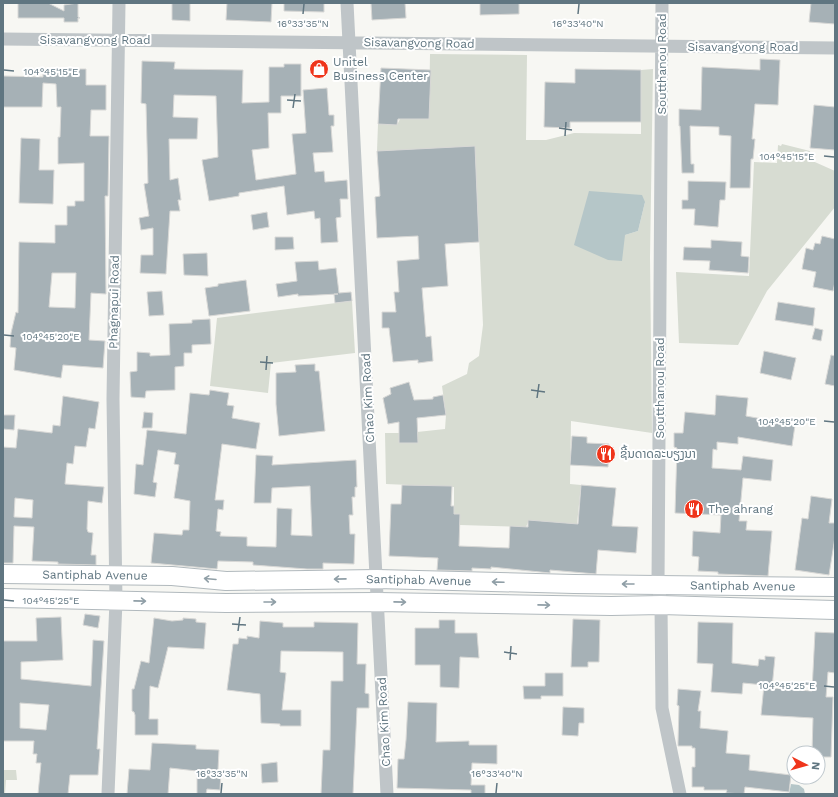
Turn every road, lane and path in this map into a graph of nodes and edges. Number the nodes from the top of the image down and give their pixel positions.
1 (119, 3) edge
2 (347, 3) edge
3 (662, 3) edge
4 (3, 39) edge
5 (119, 40) junction
6 (350, 43) junction
7 (662, 47) junction
8 (835, 48) edge
9 (3, 574) edge
10 (115, 576) junction
11 (376, 579) junction
12 (658, 584) junction
13 (835, 588) edge
14 (3, 598) edge
15 (116, 601) junction
16 (378, 602) junction
17 (661, 605) junction
18 (835, 610) edge
19 (108, 794) edge
20 (388, 794) edge
21 (680, 794) edge

1 - 5 street, Phagnapui Road
2 - 6 street, Chao Kim Road
3 - 7 street, Soutthanou Road
4 - 5 street, Sisavangvong Road
5 - 6 street, Sisavangvong Road
5 - 10 street, Phagnapui Road
6 - 7 street, Sisavangvong Road
6 - 11 street, Chao Kim Road
7 - 8 street, Sisavangvong Road
7 - 12 street, Soutthanou Road
9 - 10 street, Santiphab Avenue
11 -> 10 street, Santiphab Avenue
10 - 15 street, Phagnapui Road
12 -> 11 street, Santiphab Avenue
11 - 16 street, Chao Kim Road
12 - 13 street, Santiphab Avenue
12 - 17 street, Soutthanou Road
14 - 15 street, Santiphab Avenue
15 -> 16 street, Santiphab Avenue
15 - 19 street, Phagnapui Road
16 -> 17 street, Santiphab Avenue
16 - 20 street, Chao Kim Road
17 - 18 street, Santiphab Avenue
17 - 21 street, Soutthanou Road

